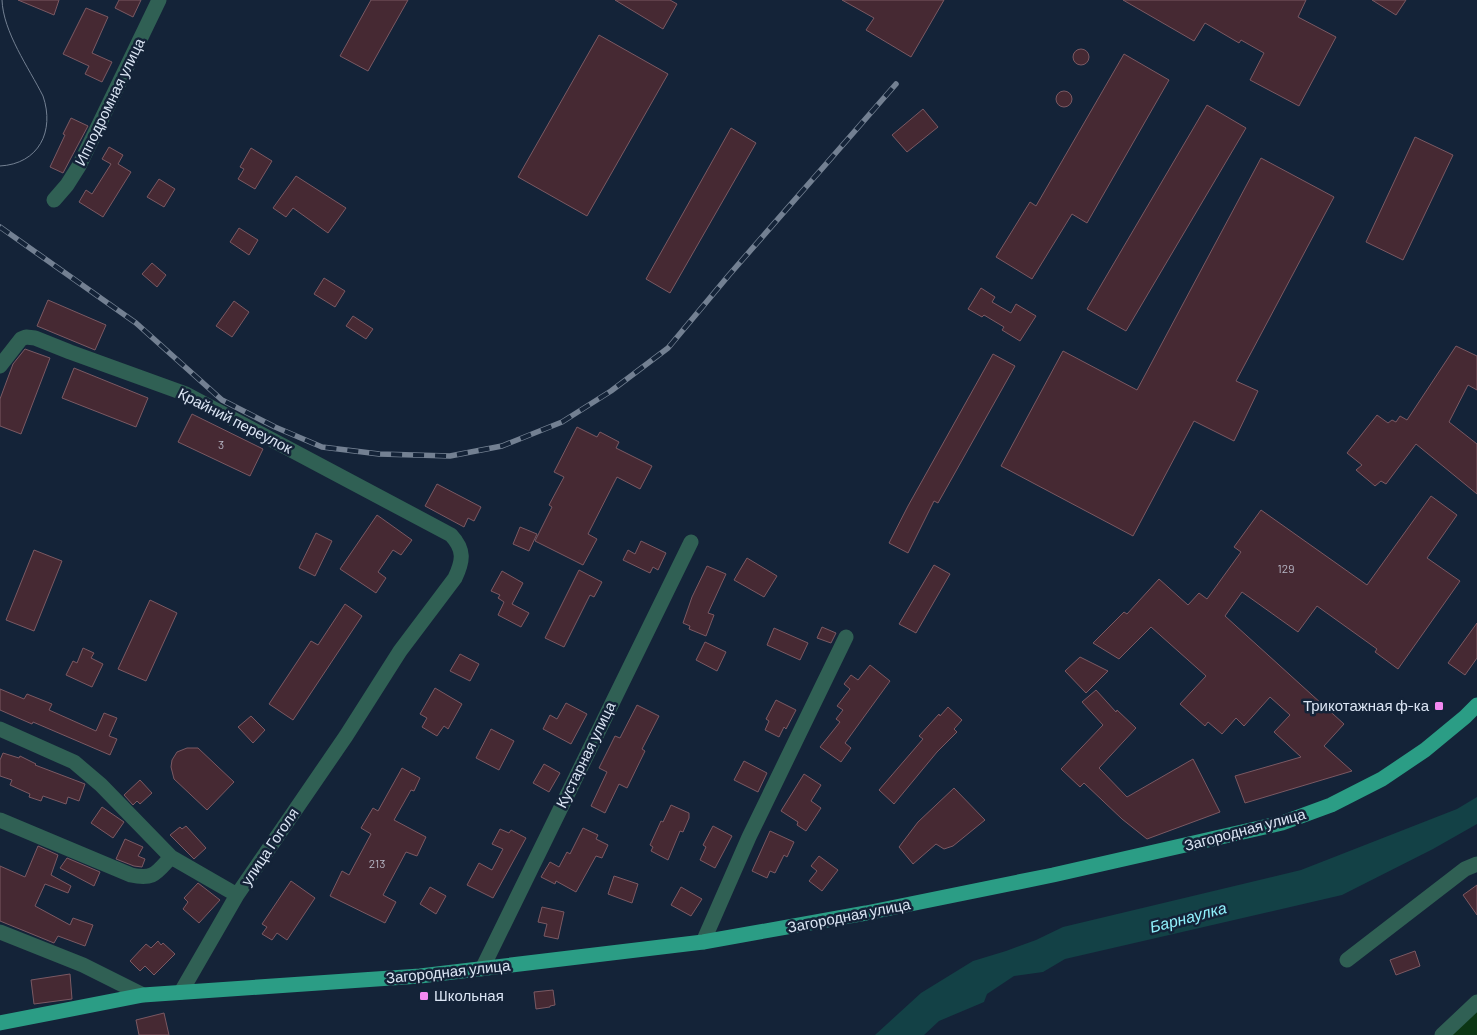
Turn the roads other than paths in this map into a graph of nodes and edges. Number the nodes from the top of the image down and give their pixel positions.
1 (159, 0) edge
2 (54, 200) dead end
3 (0, 366) edge
4 (690, 542) dead end
5 (461, 554) joint
6 (846, 637) dead end
7 (1477, 705) edge
8 (0, 729) edge
9 (0, 820) edge
10 (171, 857) junction
11 (1477, 864) edge
12 (237, 895) junction
13 (0, 932) edge
14 (703, 942) junction
15 (1348, 960) dead end
16 (482, 969) junction
17 (181, 992) junction
18 (143, 995) junction
19 (1477, 1002) edge
20 (0, 1023) edge
21 (1442, 1035) edge

1 - 2 street, Ипподромная улица
3 - 5 street, Крайний переулок
4 - 16 street, Кустарная улица
5 - 12 street, улица Гоголя
6 - 14 street
7 - 14 main road, Загородная улица
8 - 10 street
9 - 10 street
10 - 12 street
11 - 15 street
12 - 17 street, улица Гоголя
13 - 18 street
14 - 16 main road, Загородная улица
16 - 17 main road, Загородная улица
17 - 18 main road
18 - 20 main road
19 - 21 street

